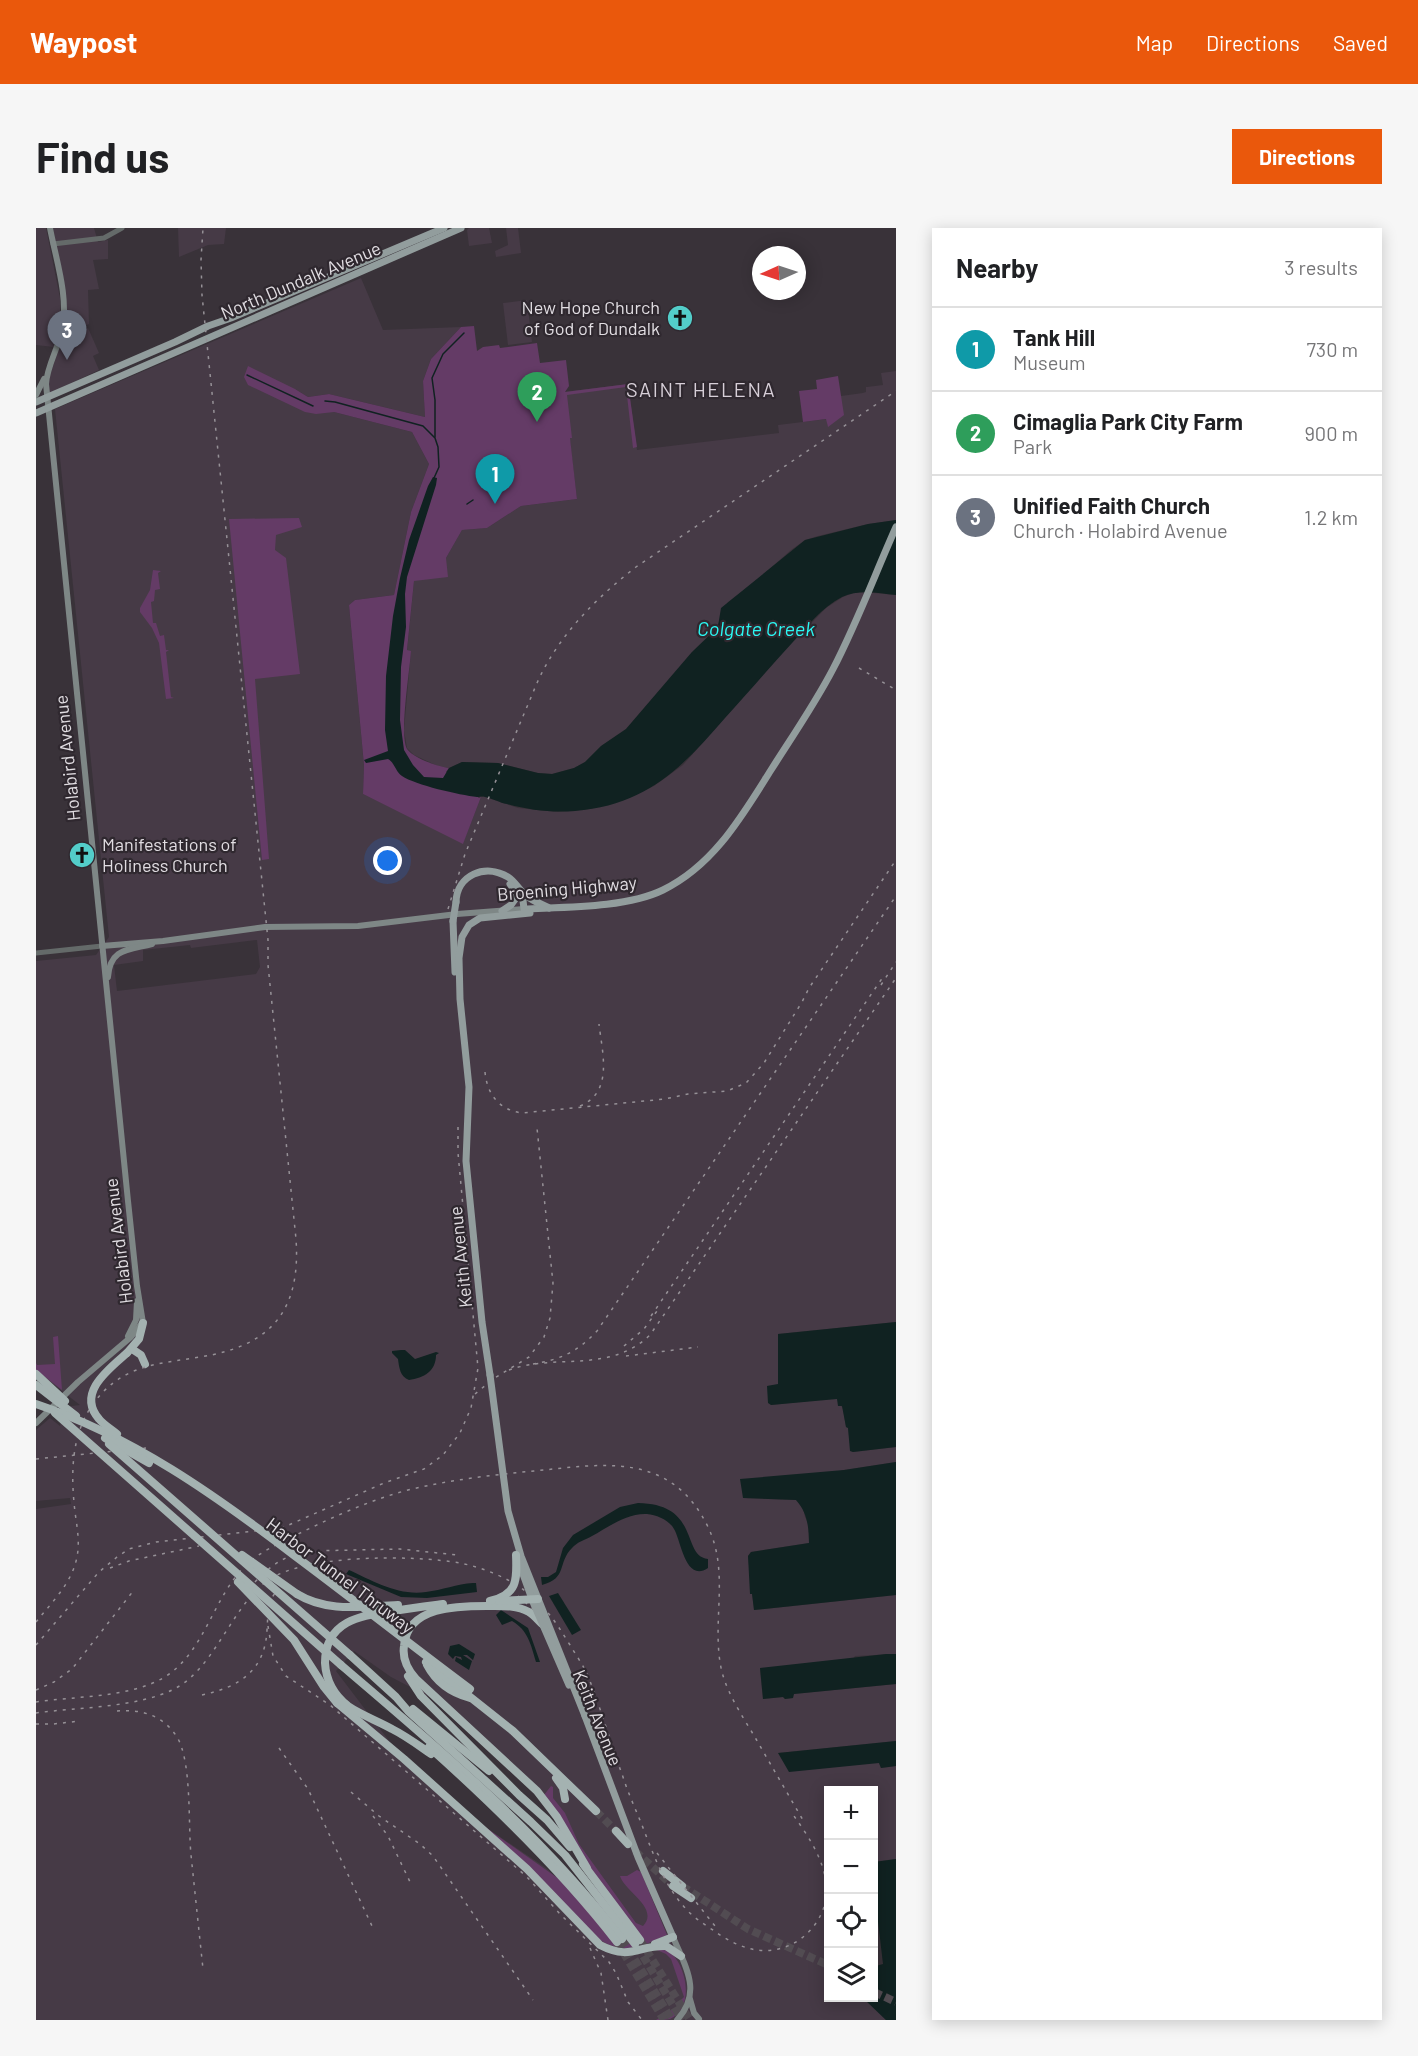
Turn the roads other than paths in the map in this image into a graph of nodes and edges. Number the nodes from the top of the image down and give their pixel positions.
1 (50, 228) edge
2 (122, 228) edge
3 (444, 228) edge
4 (461, 228) edge
5 (53, 244) junction
6 (48, 373) junction
7 (36, 395) edge
8 (47, 398) junction
9 (36, 402) edge
10 (36, 408) edge
11 (48, 408) junction
12 (36, 413) edge
13 (896, 527) edge
14 (459, 892) junction
15 (522, 892) junction
16 (547, 908) junction
17 (524, 909) junction
18 (502, 911) junction
19 (163, 941) junction
20 (102, 946) junction
21 (36, 953) edge
22 (107, 995) junction
23 (460, 999) junction
24 (137, 1286) junction
25 (142, 1308) junction
26 (143, 1323) joint
27 (128, 1348) junction
28 (145, 1364) dead end
29 (36, 1374) edge
30 (36, 1385) edge
31 (36, 1398) edge
32 (36, 1406) edge
33 (36, 1423) edge
34 (104, 1439) junction
35 (88, 1442) junction
36 (129, 1444) junction
37 (508, 1511) junction
38 (180, 1525) junction
39 (207, 1531) junction
40 (516, 1555) junction
41 (534, 1600) junction
42 (490, 1601) junction
43 (444, 1604) junction
44 (507, 1606) junction
45 (542, 1624) junction
46 (404, 1657) junction
47 (341, 1665) junction
48 (463, 1691) junction
49 (396, 1697) junction
50 (488, 1709) junction
51 (583, 1717) junction
52 (454, 1770) junction
53 (519, 1795) junction
54 (565, 1798) dead end
55 (618, 1829) tunnel mouth
56 (628, 1844) tunnel mouth
57 (587, 1868) junction
58 (663, 1871) dead end
59 (672, 1886) tunnel mouth
60 (682, 1886) tunnel mouth
61 (691, 1898) dead end
62 (673, 1937) junction
63 (639, 1945) junction
64 (681, 1956) junction
65 (689, 1999) junction
66 (699, 2019) edge
67 (677, 2020) edge

1 - 5 main road, Holabird Avenue
2 - 5 street
3 - 8 main road, North Dundalk Avenue
4 - 11 main road, North Dundalk Avenue
5 - 6 main road, Holabird Avenue
6 - 7 main road
6 - 8 main road, Holabird Avenue
8 - 9 main road, North Dundalk Avenue
8 - 10 main road
8 - 11 main road, Holabird Avenue
11 - 12 main road, North Dundalk Avenue
11 - 20 main road, Holabird Avenue
13 - 16 main road, Broening Highway
14 - 15 main road
14 - 18 main road
14 - 23 main road, Keith Avenue, bridge
15 - 16 main road
15 - 17 main road
16 - 17 main road, Broening Highway
16 - 23 main road, Keith Avenue
17 - 18 main road, Broening Highway
18 - 19 main road, Broening Highway
19 - 20 main road, Broening Highway
19 - 22 main road
20 - 21 street, Broening Highway
20 - 22 main road, Holabird Avenue
22 - 24 main road, Holabird Avenue
23 - 37 main road, Keith Avenue, bridge
24 - 25 main road, Holabird Avenue
24 - 27 main road
25 - 26 main road, Holabird Avenue
25 - 27 main road
26 - 27 highway
27 - 28 highway
27 - 33 main road
27 - 36 highway, bridge
29 - 34 highway, bridge
30 - 34 highway, bridge
31 - 35 highway, bridge
32 - 35 highway, bridge
32 - 36 highway, Harbor Tunnel Thruway, bridge
32 - 48 highway, Harbor Tunnel Thruway, bridge
34 - 39 highway, bridge
35 - 38 highway, bridge
36 - 48 highway, Harbor Tunnel Thruway, bridge
37 - 40 main road, Keith Avenue, bridge
37 - 41 main road, Keith Avenue, bridge
38 - 47 highway, bridge
38 - 63 highway, bridge
39 - 43 highway, bridge
39 - 49 highway, bridge
40 - 41 main road, Keith Avenue, bridge
40 - 42 highway, bridge
41 - 42 highway, bridge
41 - 44 highway, bridge
41 - 45 main road, Keith Avenue, bridge
41 - 51 main road, Keith Avenue, bridge
42 - 43 highway
43 - 52 highway
44 - 45 highway
44 - 46 highway
45 - 51 main road, Keith Avenue, bridge
46 - 53 highway
46 - 57 highway
47 - 52 highway
47 - 52 highway
48 - 50 highway, Harbor Tunnel Thruway
48 - 50 highway, Harbor Tunnel Thruway
49 - 53 highway
49 - 63 highway
50 - 54 highway
51 - 62 main road, Keith Avenue
53 - 57 highway
55 - 56 highway
57 - 63 highway
58 - 60 highway
59 - 61 highway
62 - 63 highway
62 - 64 main road, Keith Avenue
63 - 64 highway
64 - 65 main road, Keith Avenue
65 - 66 main road
65 - 67 main road

